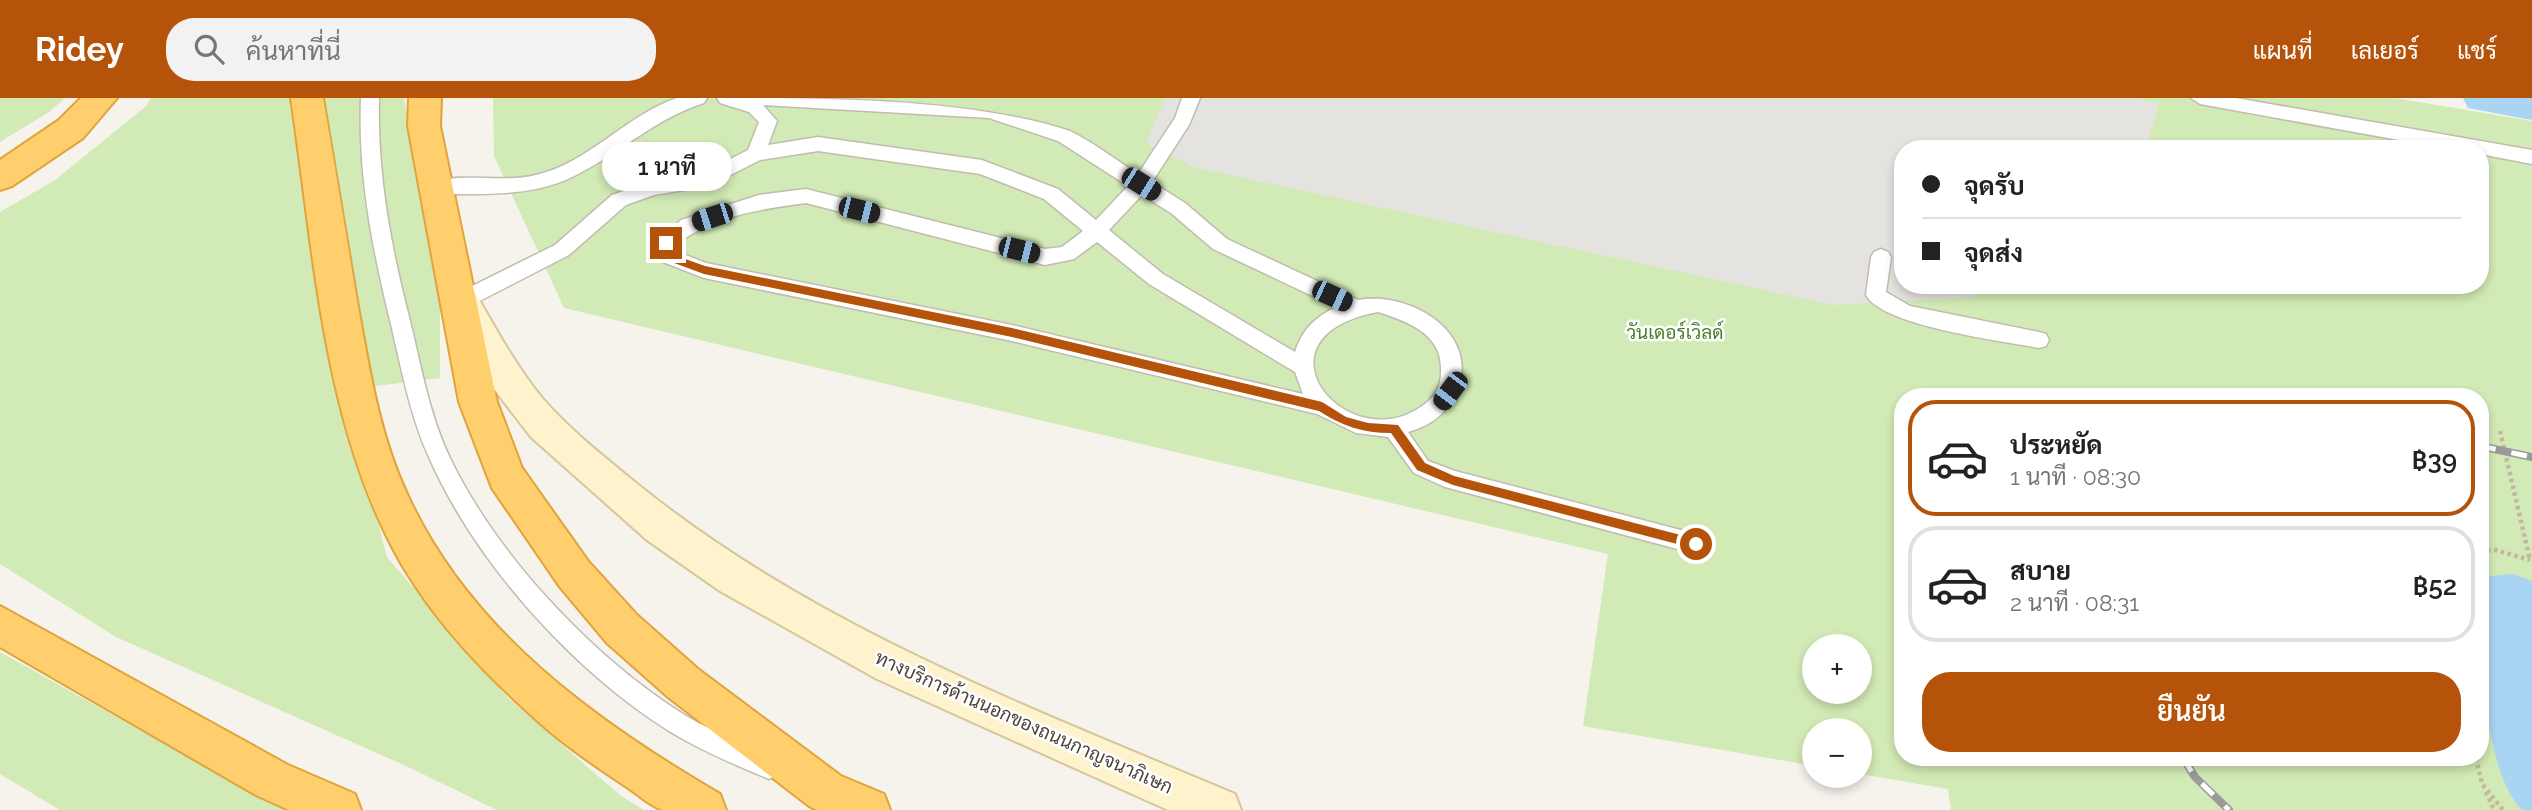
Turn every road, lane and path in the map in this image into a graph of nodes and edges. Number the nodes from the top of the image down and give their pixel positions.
1 (101, 98) edge
2 (307, 98) edge
3 (370, 98) edge
4 (425, 98) edge
5 (698, 98) edge
6 (726, 98) edge
7 (760, 98) edge
8 (1191, 98) edge
9 (2200, 98) edge
10 (2436, 140) edge
11 (2489, 149) edge
12 (756, 154) junction
13 (2532, 157) edge
14 (0, 177) edge
15 (1141, 184) junction
16 (436, 187) junction
17 (1098, 230) junction
18 (1881, 257) dead end
19 (461, 301) junction
20 (1354, 307) junction
21 (2039, 340) dead end
22 (1303, 367) junction
23 (1322, 407) junction
24 (1394, 428) junction
25 (2500, 431) dead end
26 (1696, 544) dead end
27 (2489, 550) edge
28 (2531, 560) edge
29 (0, 625) edge
30 (2478, 766) edge
31 (2482, 784) junction
32 (825, 791) junction
33 (339, 810) edge
34 (704, 810) edge
35 (868, 810) edge
36 (1219, 810) edge
37 (2494, 810) edge
38 (2503, 810) edge

1 - 14 highway
2 - 34 highway
3 - 32 lane
4 - 16 highway
5 - 16 lane
6 - 12 lane
7 - 15 lane
8 - 15 lane
9 - 10 lane
11 - 13 lane
12 - 17 lane
12 - 19 lane
15 - 17 lane
15 - 20 lane
16 - 19 highway
17 - 22 lane
17 - 23 lane
18 - 21 lane
19 - 32 highway
19 - 36 main road, ทางบริการด้านนอกของถนนกาญจนาภิเษก
20 - 22 lane
20 - 24 lane
22 - 23 lane
23 - 24 lane
24 - 26 lane
25 - 28 path
27 - 28 path
29 - 33 highway
30 - 31 path
31 - 37 path
31 - 38 path
32 - 35 highway

